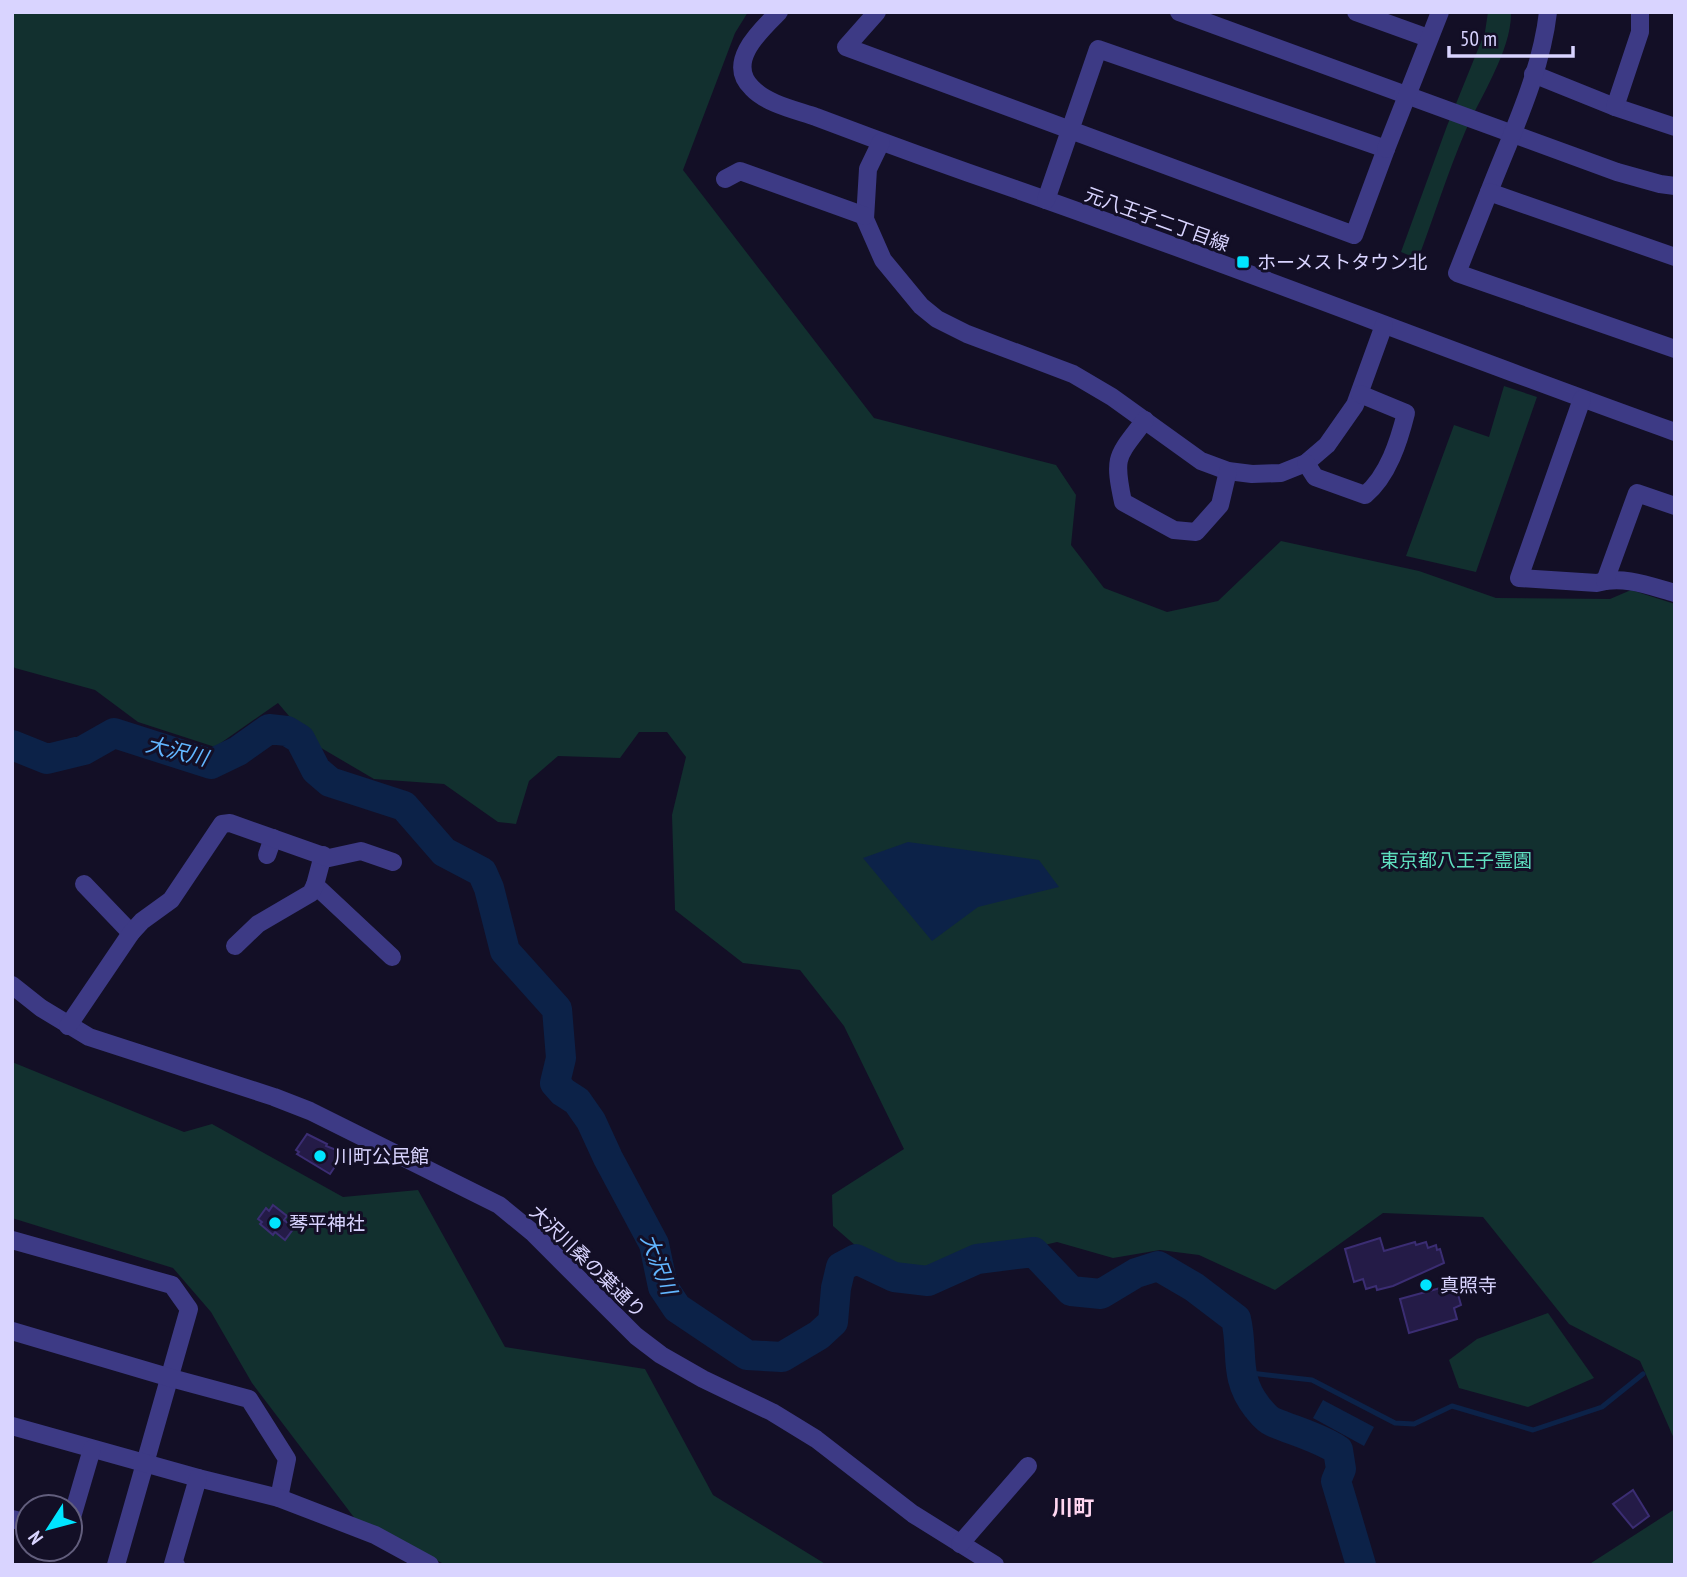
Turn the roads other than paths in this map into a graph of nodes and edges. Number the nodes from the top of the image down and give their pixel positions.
1 (779, 12) edge
2 (877, 12) edge
3 (1179, 12) edge
4 (1356, 12) edge
5 (1440, 12) edge
6 (1548, 12) edge
7 (1640, 12) edge
8 (1214, 18) edge
9 (1428, 38) junction
10 (1533, 74) junction
11 (1406, 96) junction
12 (1615, 107) junction
13 (1675, 127) edge
14 (1068, 129) junction
15 (1511, 134) junction
16 (881, 142) junction
17 (1386, 149) junction
18 (725, 179) dead end
19 (1675, 186) edge
20 (1489, 192) junction
21 (1046, 200) junction
22 (865, 216) junction
23 (1675, 257) edge
24 (1384, 325) junction
25 (1675, 349) edge
26 (1360, 394) junction
27 (1582, 399) junction
28 (1144, 420) junction
29 (1675, 432) edge
30 (1306, 463) junction
31 (1228, 471) junction
32 (1675, 506) edge
33 (1605, 581) junction
34 (1675, 593) edge
35 (323, 855) junction
36 (393, 862) dead end
37 (84, 884) dead end
38 (315, 885) junction
39 (131, 933) junction
40 (235, 946) dead end
41 (392, 957) dead end
42 (12, 985) edge
43 (68, 1026) junction
44 (12, 1240) edge
45 (12, 1331) edge
46 (171, 1378) junction
47 (12, 1426) edge
48 (92, 1449) junction
49 (147, 1464) junction
50 (1028, 1466) dead end
51 (198, 1478) junction
52 (79, 1493) edge
53 (279, 1498) junction
54 (971, 1554) edge
55 (116, 1565) edge
56 (176, 1565) edge
57 (430, 1565) edge
58 (995, 1565) edge

1 - 16 street, 元八王子二丁目線
2 - 14 street
3 - 8 street
4 - 9 street
5 - 9 street
6 - 10 street
7 - 12 street
8 - 11 street
9 - 11 street
10 - 12 street
10 - 15 street
11 - 15 street
11 - 17 street
12 - 13 street
14 - 17 street
14 - 17 street
14 - 21 street
15 - 19 street
15 - 20 street
16 - 21 street, 元八王子二丁目線
16 - 22 street
18 - 22 street
20 - 23 street
20 - 25 street
21 - 24 street, 元八王子二丁目線
22 - 28 street
24 - 26 street
24 - 27 street, 元八王子二丁目線
26 - 30 street
26 - 30 street
27 - 29 street, 元八王子二丁目線
27 - 33 street
28 - 31 street
28 - 31 street
30 - 31 street
32 - 33 street
33 - 34 street
35 - 36 street
35 - 38 street
35 - 39 street
37 - 39 street
38 - 40 street
38 - 41 street
39 - 43 street
42 - 43 street, 大沢川桑の葉通り
43 - 54 street, 大沢川桑の葉通り
44 - 46 street
45 - 46 street
46 - 49 street
46 - 53 street
47 - 48 street
48 - 49 street
48 - 52 street
49 - 51 street
49 - 55 street
50 - 54 street
51 - 53 street
51 - 56 street
53 - 57 street
54 - 58 street, 大沢川桑の葉通り

